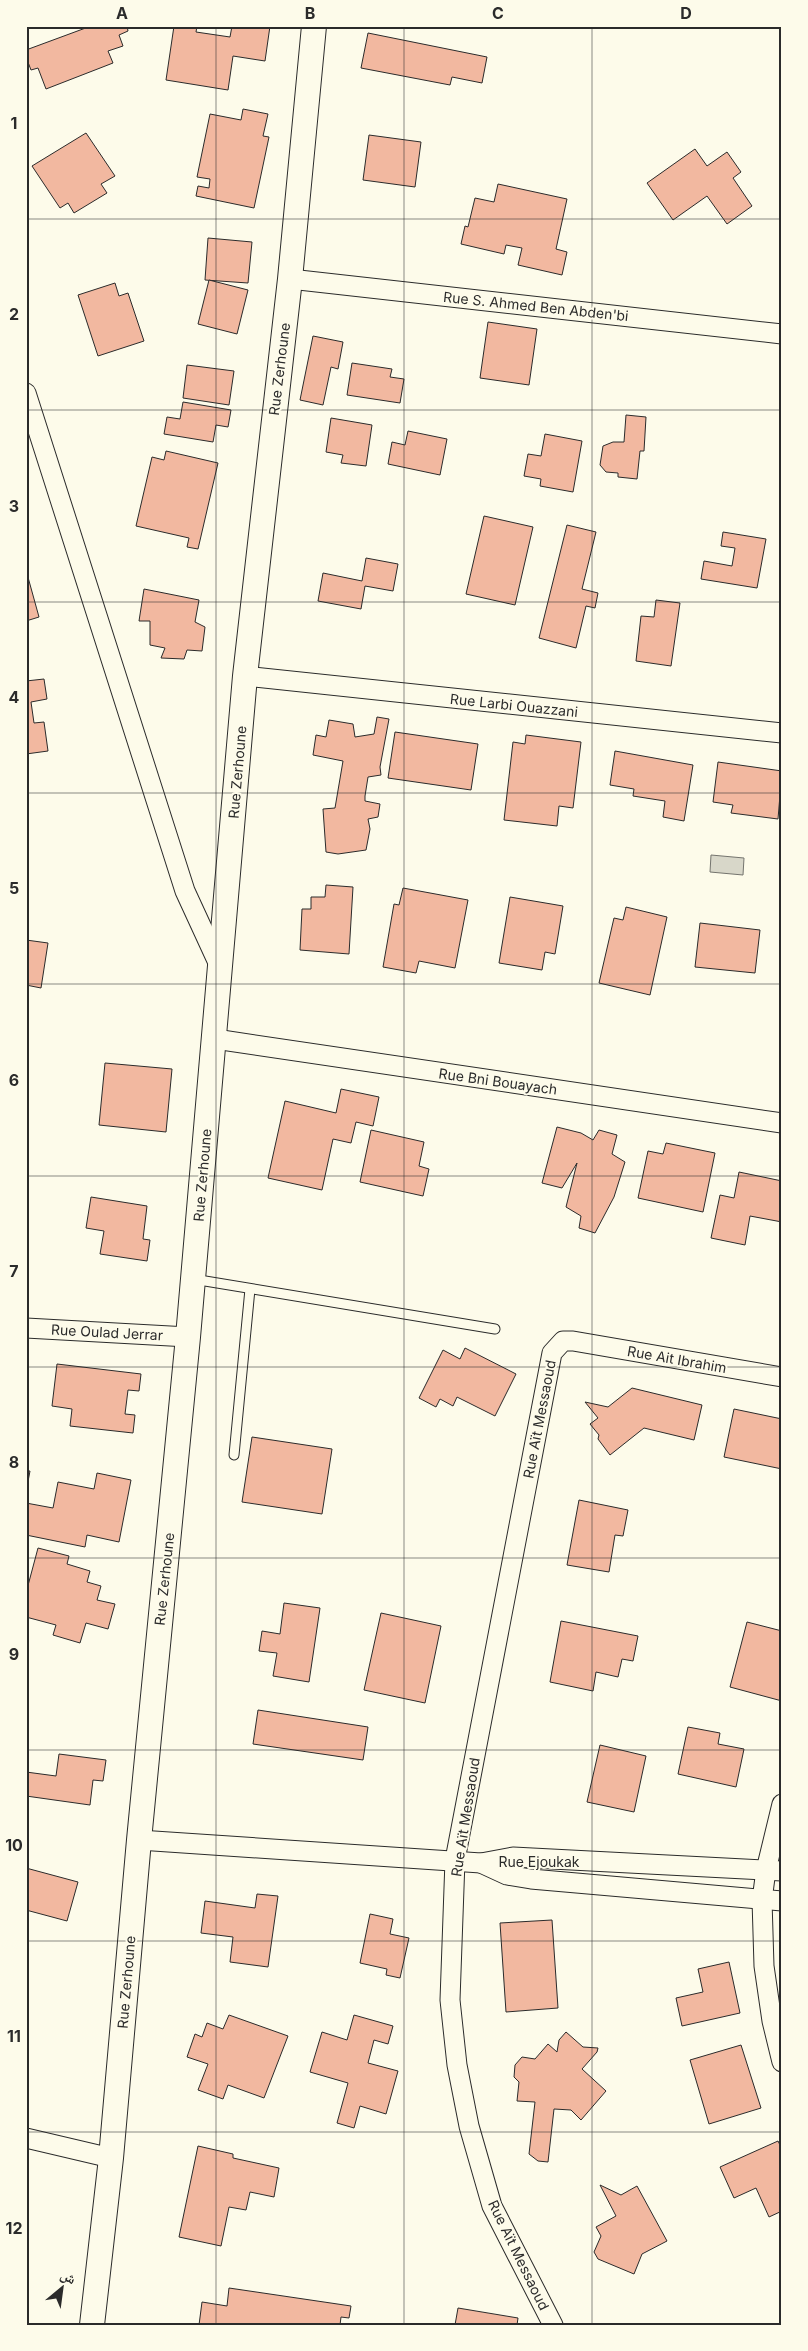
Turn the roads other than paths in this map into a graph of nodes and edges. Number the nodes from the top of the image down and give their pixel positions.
1 (314, 26) edge
2 (290, 279) junction
3 (782, 334) edge
4 (26, 393) edge
5 (246, 676) junction
6 (782, 733) edge
7 (220, 967) junction
8 (214, 1039) junction
9 (782, 1123) edge
10 (193, 1279) junction
11 (250, 1288) junction
12 (26, 1328) edge
13 (494, 1328) dead end
14 (188, 1337) junction
15 (573, 1341) joint
16 (782, 1376) edge
17 (234, 1455) dead end
18 (782, 1804) edge
19 (139, 1840) junction
20 (455, 1860) junction
21 (481, 1863) junction
22 (774, 1870) edge
23 (762, 1900) junction
24 (782, 1901) edge
25 (782, 2062) edge
26 (26, 2138) edge
27 (111, 2158) junction
28 (92, 2325) edge
29 (553, 2325) edge

1 - 2 street, Rue Zerhoune
2 - 3 street, Rue S. Ahmed Ben Abden'bi
2 - 5 street, Rue Zerhoune
4 - 7 street
5 - 6 street, Rue Larbi Ouazzani
5 - 7 street, Rue Zerhoune
7 - 8 street, Rue Zerhoune
8 - 9 street, Rue Bni Bouayach
8 - 10 street, Rue Zerhoune
10 - 11 lane
10 - 14 street, Rue Zerhoune
11 - 13 lane
11 - 17 lane
12 - 14 street, Rue Oulad Jerrar
14 - 19 street, Rue Zerhoune
15 - 16 street, Rue Ait Ibrahim
15 - 20 street, Rue Aït Messaoud
18 - 22 street
19 - 20 street
19 - 27 street, Rue Zerhoune
20 - 21 street
20 - 29 street, Rue Aït Messaoud
21 - 22 street, Rue Ejoukak
21 - 23 street, Rue Ejoukak
22 - 23 street
23 - 24 street, Rue Ejoukak
23 - 25 street
26 - 27 street
27 - 28 street, Rue Zerhoune

